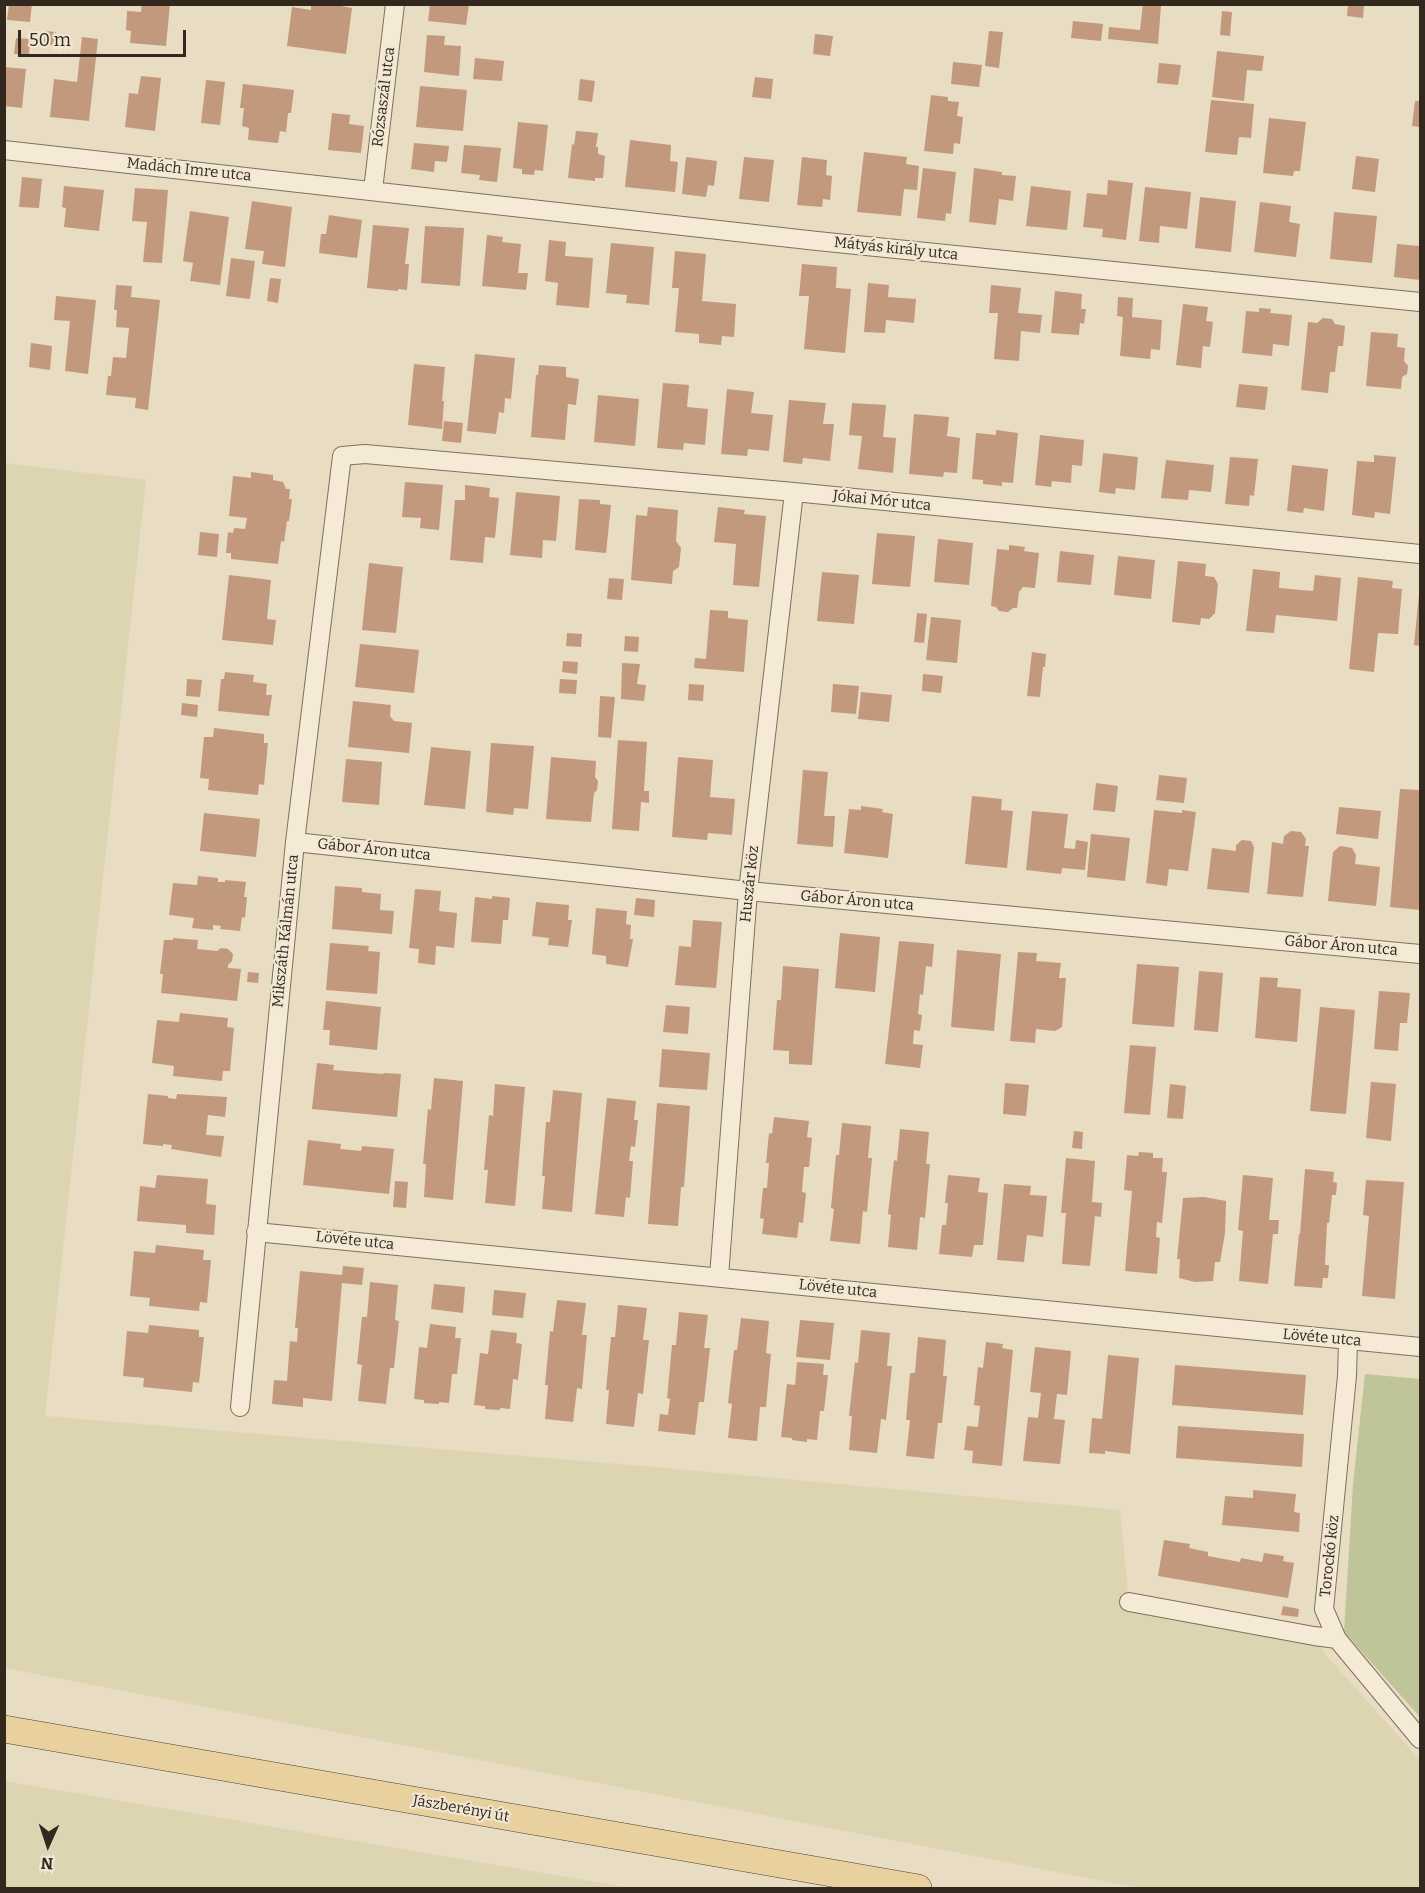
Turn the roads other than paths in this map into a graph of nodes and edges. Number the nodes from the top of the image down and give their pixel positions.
1 (395, 4) edge
2 (4, 150) edge
3 (373, 190) junction
4 (1420, 302) edge
5 (342, 456) joint
6 (794, 492) junction
7 (1420, 554) edge
8 (295, 842) junction
9 (748, 891) junction
10 (1420, 954) edge
11 (256, 1232) junction
12 (719, 1277) junction
13 (1348, 1341) junction
14 (1420, 1347) edge
15 (240, 1407) dead end
16 (1129, 1602) dead end
17 (1337, 1639) junction
18 (4, 1729) edge
19 (1420, 1739) edge
20 (918, 1888) edge

1 - 3 street, Rózsaszál utca
2 - 3 street, Madách Imre utca
3 - 4 street, Mátyás király utca
5 - 6 street, Jókai Mór utca
5 - 8 street, Mikszáth Kálmán utca
6 - 7 street, Jókai Mór utca
6 - 9 street, Huszár köz
8 - 9 street, Gábor Áron utca
8 - 11 street, Mikszáth Kálmán utca
9 - 10 street, Gábor Áron utca
9 - 12 street, Huszár köz
11 - 12 street, Lövéte utca
11 - 15 street, Mikszáth Kálmán utca
12 - 13 street, Lövéte utca
13 - 14 street, Lövéte utca
13 - 17 street, Torockó köz
16 - 17 street
17 - 19 street, Torockó köz
18 - 20 main road, Jászberényi út

